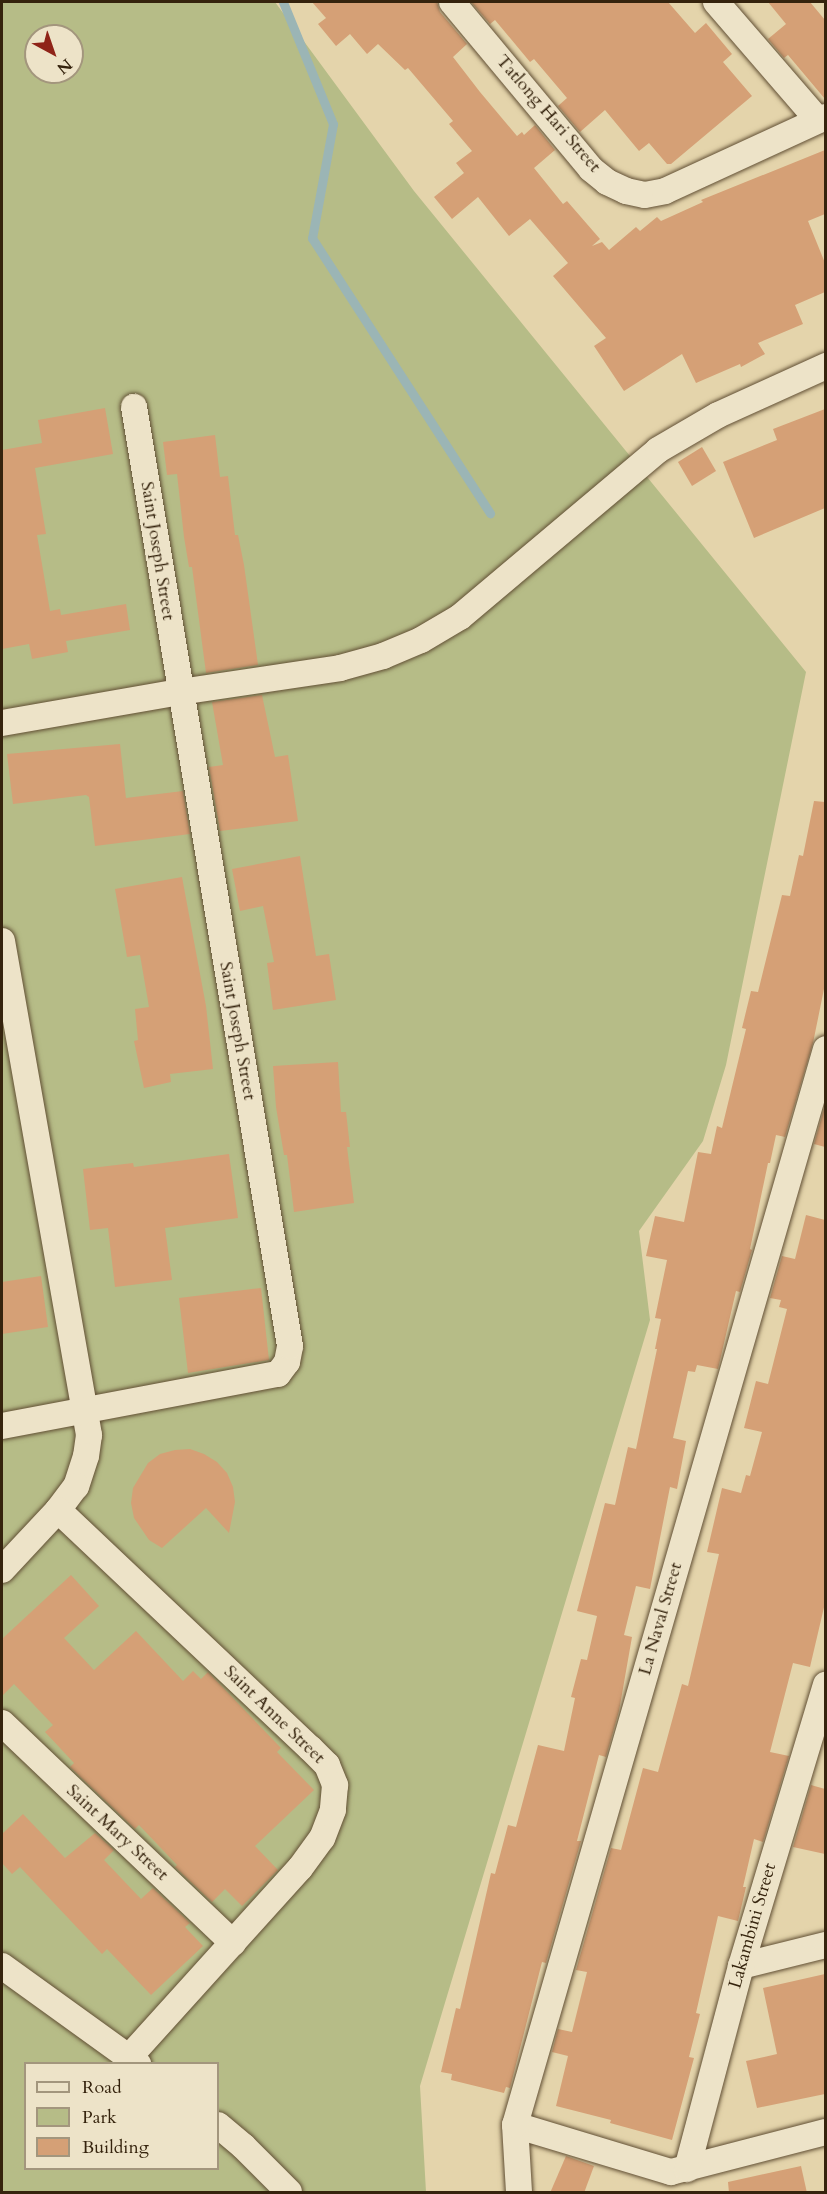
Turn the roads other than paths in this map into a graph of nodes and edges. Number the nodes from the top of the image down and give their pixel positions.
1 (452, 2) edge
2 (716, 2) edge
3 (822, 118) edge
4 (825, 366) edge
5 (134, 407) dead end
6 (180, 692) junction
7 (2, 723) edge
8 (2, 941) edge
9 (825, 1049) edge
10 (85, 1410) junction
11 (2, 1426) edge
12 (58, 1510) junction
13 (2, 1570) edge
14 (825, 1684) edge
15 (2, 1723) edge
16 (233, 1943) junction
17 (825, 1945) edge
18 (2, 1966) edge
19 (741, 1966) junction
20 (134, 2060) edge
21 (219, 2126) edge
22 (515, 2126) junction
23 (825, 2132) edge
24 (687, 2169) junction
25 (289, 2193) edge
26 (519, 2193) edge

1 - 3 street, Tatlong Hari Street
2 - 3 street
4 - 6 street
5 - 6 street, Saint Joseph Street
6 - 7 street
6 - 10 street, Saint Joseph Street
8 - 10 street
9 - 22 street, La Naval Street
10 - 11 street, Saint Joseph Street
10 - 12 street
12 - 13 street
12 - 16 street, Saint Anne Street
14 - 19 street, Lakambini Street
15 - 16 street, Saint Mary Street
16 - 20 street, Saint Anne Street
17 - 19 street
18 - 20 street
19 - 24 street, Lakambini Street
21 - 25 street
22 - 24 street
22 - 26 street, La Naval Street
23 - 24 street

